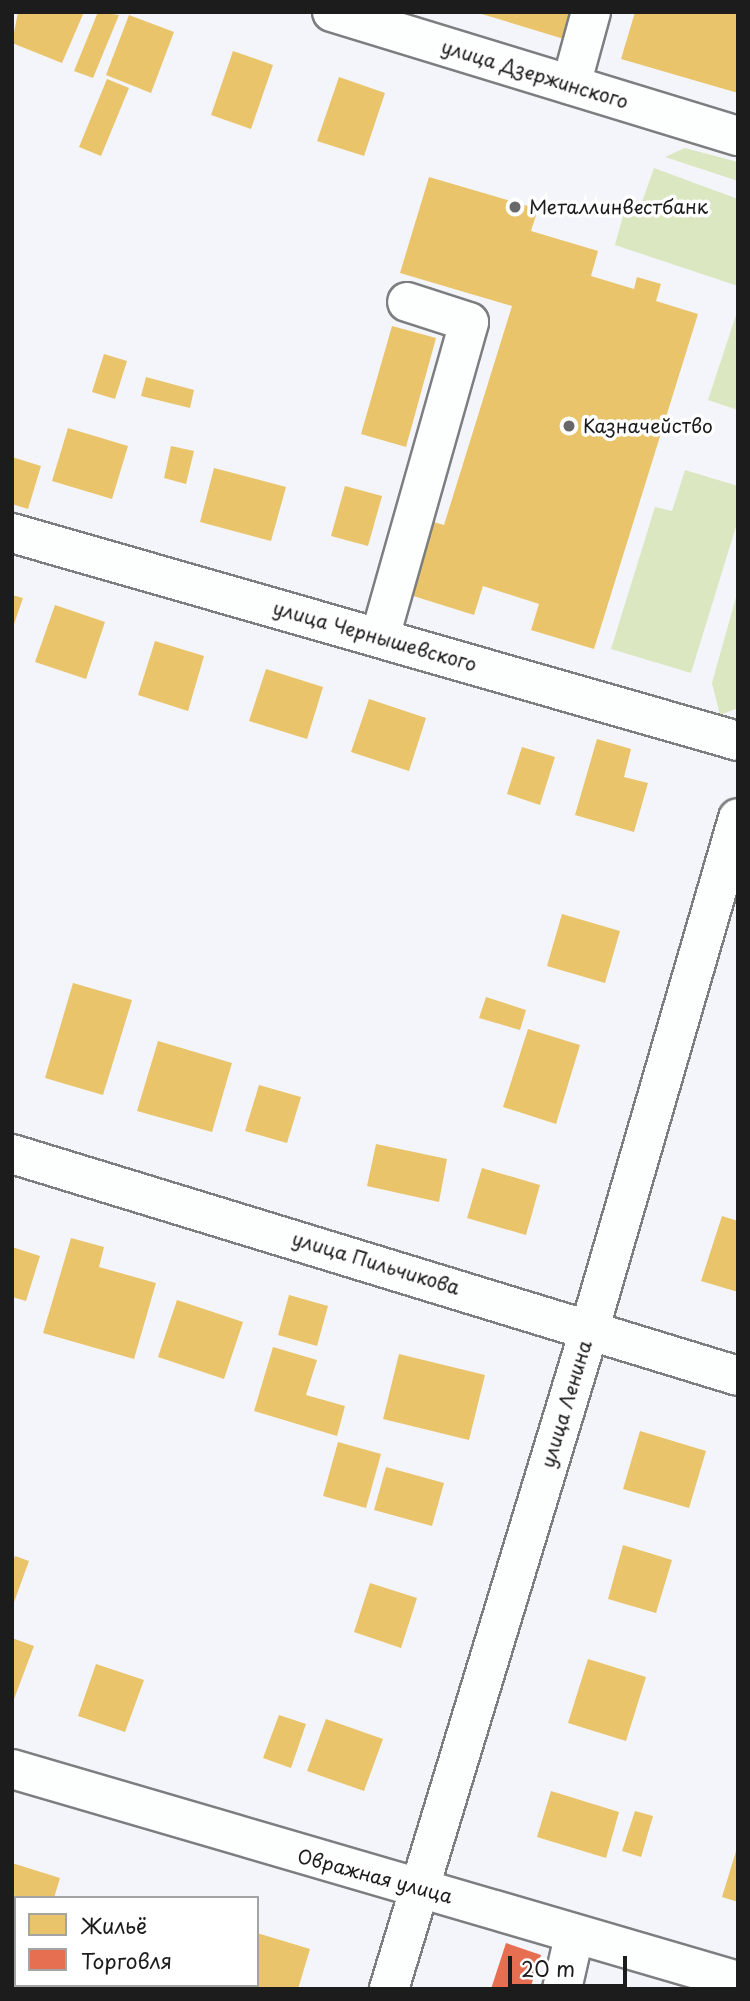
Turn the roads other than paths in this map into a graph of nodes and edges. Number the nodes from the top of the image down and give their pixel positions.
1 (332, 12) edge
2 (591, 12) edge
3 (571, 85) junction
4 (738, 136) edge
5 (407, 302) dead end
6 (12, 533) edge
7 (380, 637) junction
8 (738, 741) edge
9 (738, 818) edge
10 (12, 1154) edge
11 (589, 1331) junction
12 (738, 1376) edge
13 (12, 1769) edge
14 (417, 1889) junction
15 (574, 1936) junction
16 (738, 1981) edge
17 (389, 1989) edge
18 (562, 1989) edge

1 - 3 street, улица Дзержинского
2 - 3 street
3 - 4 street, улица Дзержинского
5 - 7 street
6 - 7 street, улица Чернышевского
7 - 8 street, улица Чернышевского
9 - 11 street, улица Ленина
10 - 11 street, улица Пильчикова
11 - 12 street, улица Пильчикова
11 - 14 street, улица Ленина
13 - 14 street, Овражная улица
14 - 15 street, Овражная улица
14 - 17 street, улица Ленина
15 - 16 street, Овражная улица
15 - 18 street

